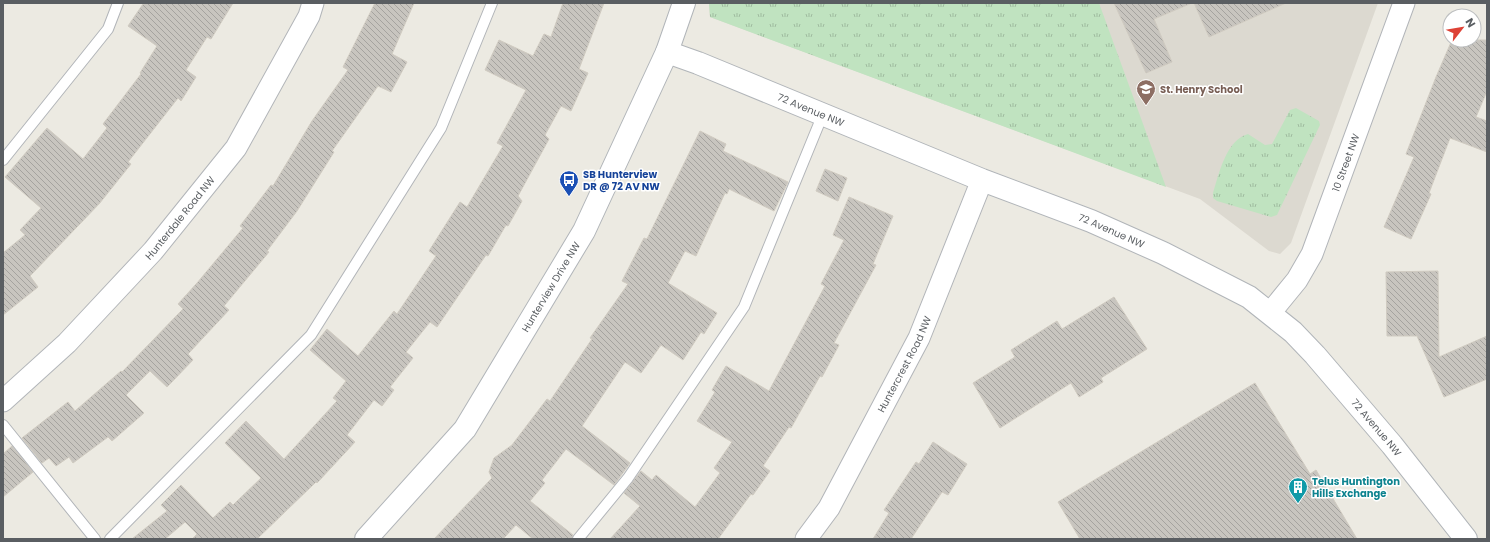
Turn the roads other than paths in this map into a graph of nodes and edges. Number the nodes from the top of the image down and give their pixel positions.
1 (118, 3) edge
2 (313, 3) edge
3 (492, 3) edge
4 (684, 3) edge
5 (1404, 3) edge
6 (667, 52) junction
7 (823, 114) junction
8 (3, 160) edge
9 (982, 180) junction
10 (1270, 313) junction
11 (3, 401) edge
12 (3, 425) edge
13 (95, 539) edge
14 (110, 539) edge
15 (366, 539) edge
16 (578, 539) edge
17 (806, 539) edge
18 (1466, 539) edge

1 - 8 lane
2 - 11 street, Hunterdale Road NW
3 - 14 lane
4 - 6 street, Hunterview Drive NW
5 - 10 street, 10 Street NW
6 - 7 street, 72 Avenue NW
6 - 15 street, Hunterview Drive NW
7 - 9 street, 72 Avenue NW
7 - 16 lane
9 - 10 street, 72 Avenue NW
9 - 17 street, Huntercrest Road NW
10 - 18 street, 72 Avenue NW
12 - 13 lane

